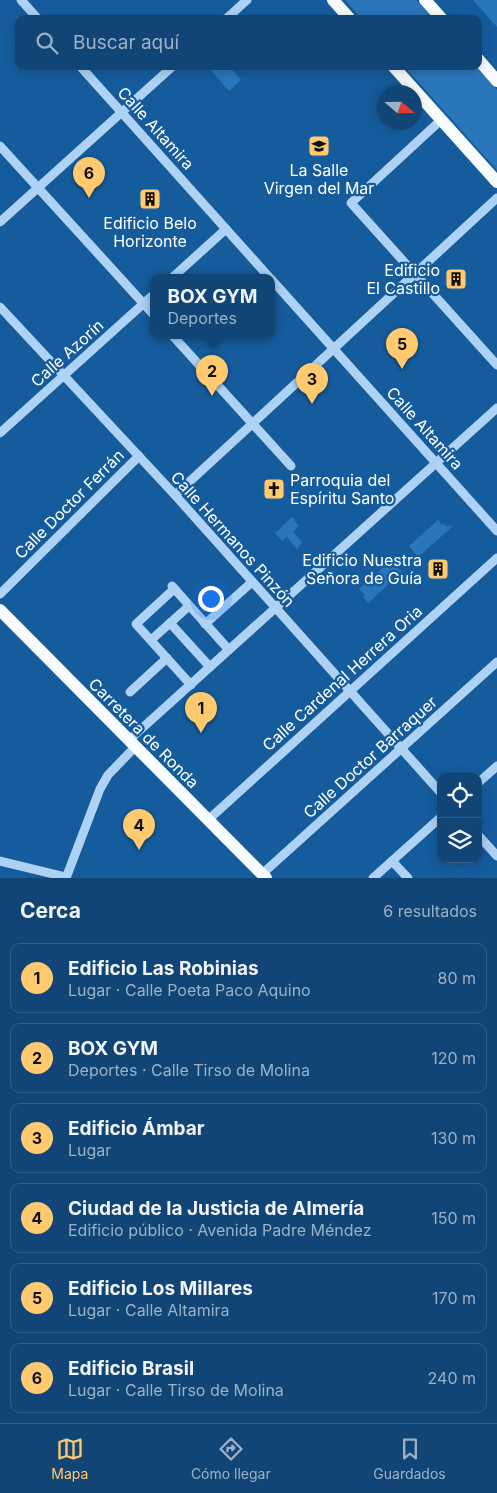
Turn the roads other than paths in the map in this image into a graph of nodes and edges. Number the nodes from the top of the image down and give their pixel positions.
1 (21, 0) edge
2 (248, 0) edge
3 (333, 0) edge
4 (425, 0) edge
5 (34, 15) edge
6 (231, 15) edge
7 (346, 15) edge
8 (438, 15) edge
9 (482, 64) edge
10 (84, 70) edge
11 (169, 70) edge
12 (397, 70) edge
13 (497, 80) edge
14 (122, 112) junction
15 (441, 120) junction
16 (0, 146) edge
17 (497, 182) edge
18 (37, 187) junction
19 (497, 198) edge
20 (0, 222) edge
21 (226, 229) junction
22 (176, 274) edge
23 (266, 274) edge
24 (415, 274) junction
25 (275, 284) edge
26 (150, 298) edge
27 (144, 304) junction
28 (0, 307) edge
29 (150, 311) edge
30 (176, 339) edge
31 (334, 349) junction
32 (497, 365) edge
33 (64, 376) junction
34 (497, 408) edge
35 (253, 424) junction
36 (0, 433) edge
37 (139, 456) junction
38 (436, 463) junction
39 (291, 466) dead end
40 (175, 495) junction
41 (497, 531) edge
42 (497, 558) edge
43 (252, 582) junction
44 (0, 594) edge
45 (189, 606) junction
46 (275, 608) junction
47 (0, 610) edge
48 (170, 623) junction
49 (206, 624) junction
50 (151, 640) junction
51 (229, 650) junction
52 (167, 658) junction
53 (497, 662) edge
54 (210, 667) junction
55 (191, 684) junction
56 (350, 691) junction
57 (130, 692) dead end
58 (132, 743) junction
59 (401, 749) junction
60 (497, 766) edge
61 (482, 779) edge
62 (437, 789) edge
63 (440, 818) edge
64 (208, 820) junction
65 (482, 839) edge
66 (497, 856) edge
67 (0, 861) edge
68 (392, 861) junction
69 (264, 876) edge
70 (66, 878) edge
71 (373, 878) edge
72 (408, 878) edge

1 - 5 street
2 - 6 street
3 - 7 main road
4 - 8 main road
9 - 13 main road
10 - 14 street, Calle Altamira
11 - 14 street
12 - 15 main road
14 - 18 street
14 - 21 street, Calle Altamira
15 - 17 main road
15 - 24 street
16 - 18 street
18 - 20 street
18 - 27 street
19 - 24 street
21 - 22 street
21 - 23 street, Calle Altamira
24 - 31 street
24 - 32 street
25 - 31 street, Calle Altamira
26 - 27 street, Calle Azorín
27 - 29 street
27 - 33 street, Calle Azorín
28 - 33 street, Calle Hermanos Pinzón
30 - 35 street
31 - 35 street
31 - 38 street, Calle Altamira
33 - 36 street, Calle Azorín
33 - 37 street, Calle Hermanos Pinzón
34 - 38 street
35 - 39 street
35 - 40 street
37 - 40 street, Calle Hermanos Pinzón
37 - 44 street, Calle Doctor Ferrán
38 - 41 street, Calle Altamira
38 - 46 street
40 - 43 street, Calle Hermanos Pinzón
42 - 56 street, Calle Cardenal Herrera Oria
43 - 46 street, Calle Hermanos Pinzón
43 - 49 street
45 - 48 street
45 - 49 street
45 - 50 street
46 - 51 street
46 - 56 street, Calle Hermanos Pinzón
47 - 58 main road, Carretera de Ronda
48 - 50 street
48 - 54 street
49 - 51 street
50 - 52 street
51 - 54 street
52 - 55 street
52 - 57 street
53 - 59 street, Calle Doctor Barraquer
54 - 55 street
55 - 58 street
56 - 59 street, Calle Hermanos Pinzón
56 - 64 street, Calle Cardenal Herrera Oria
58 - 64 main road, Carretera de Ronda
58 - 70 street
59 - 62 street, Calle Hermanos Pinzón
59 - 69 street, Calle Doctor Barraquer
60 - 61 street
63 - 68 street
64 - 69 main road, Carretera de Ronda
65 - 66 street
67 - 70 street
68 - 71 street
68 - 72 street

